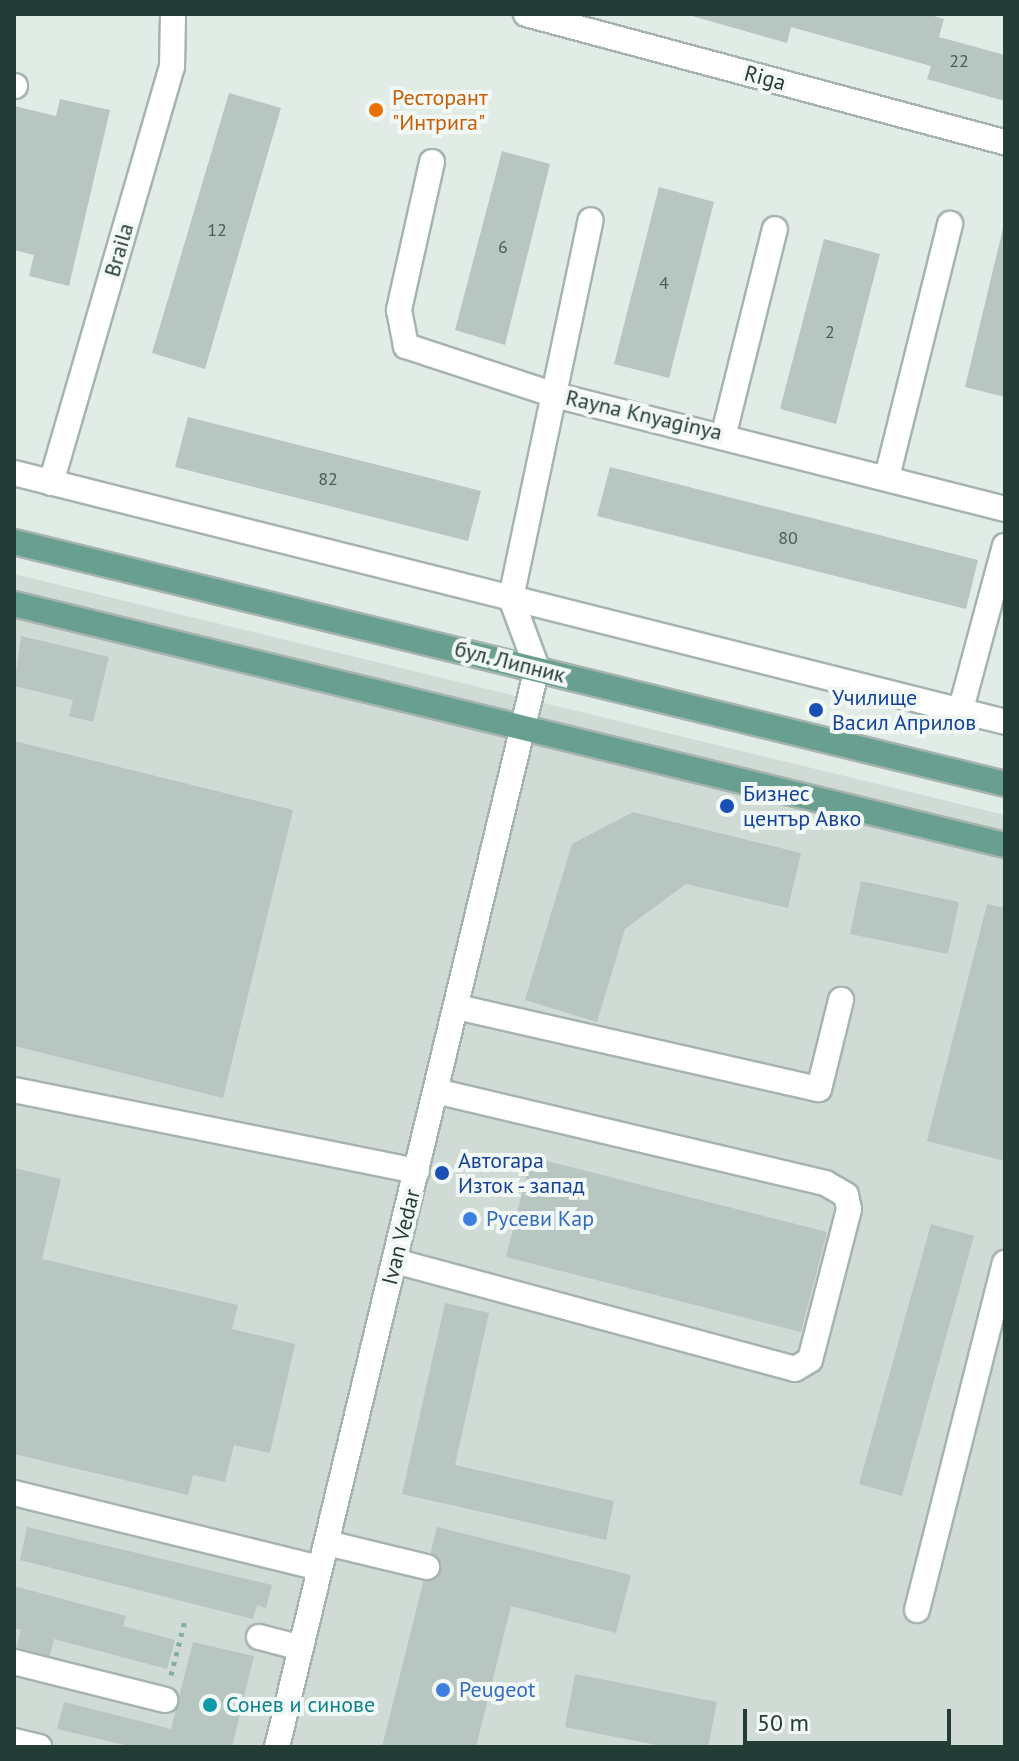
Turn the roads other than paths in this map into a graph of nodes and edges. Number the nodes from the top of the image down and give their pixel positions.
1 (173, 14) edge
2 (526, 14) edge
3 (1005, 142) edge
4 (432, 162) dead end
5 (591, 220) dead end
6 (950, 224) dead end
7 (775, 229) dead end
8 (555, 395) junction
9 (724, 433) junction
10 (14, 473) edge
11 (887, 477) junction
12 (51, 483) junction
13 (1005, 509) edge
14 (14, 542) edge
15 (1005, 546) edge
16 (511, 598) junction
17 (14, 604) edge
18 (537, 668) junction
19 (962, 705) junction
20 (1005, 722) edge
21 (525, 728) junction
22 (1005, 784) edge
23 (1005, 845) edge
24 (841, 1000) dead end
25 (457, 1007) junction
26 (14, 1090) edge
27 (436, 1091) junction
28 (417, 1171) junction
29 (395, 1261) junction
30 (1005, 1263) edge
31 (14, 1493) edge
32 (327, 1543) junction
33 (427, 1567) dead end
34 (320, 1568) junction
35 (917, 1610) dead end
36 (259, 1637) dead end
37 (301, 1648) junction
38 (14, 1662) edge
39 (165, 1700) road end
40 (14, 1741) edge
41 (39, 1747) edge
42 (277, 1747) edge

1 - 12 street, Braila
2 - 3 street, Riga
4 - 8 street
5 - 8 street
6 - 11 street
7 - 9 street
8 - 9 street, Rayna Knyaginya
8 - 16 street, Rayna Knyaginya
9 - 11 street, Rayna Knyaginya
10 - 12 street
11 - 13 street, Rayna Knyaginya
12 - 16 street
14 - 18 main road, бул. Липник
15 - 19 street
16 - 18 street
16 - 19 street
17 - 21 main road
18 - 21 street, Ivan Vedar
18 - 22 main road, бул. Липник
19 - 20 street
21 - 23 main road
21 - 25 street, Ivan Vedar
24 - 25 street
25 - 27 street, Ivan Vedar
26 - 28 street
27 - 28 street, Ivan Vedar
27 - 29 street
28 - 29 street, Ivan Vedar
29 - 32 street, Ivan Vedar
30 - 35 street
31 - 34 street
32 - 33 street
32 - 34 street, Ivan Vedar
34 - 37 street, Ivan Vedar
36 - 37 street
37 - 42 street, Ivan Vedar
38 - 39 street
40 - 41 street

